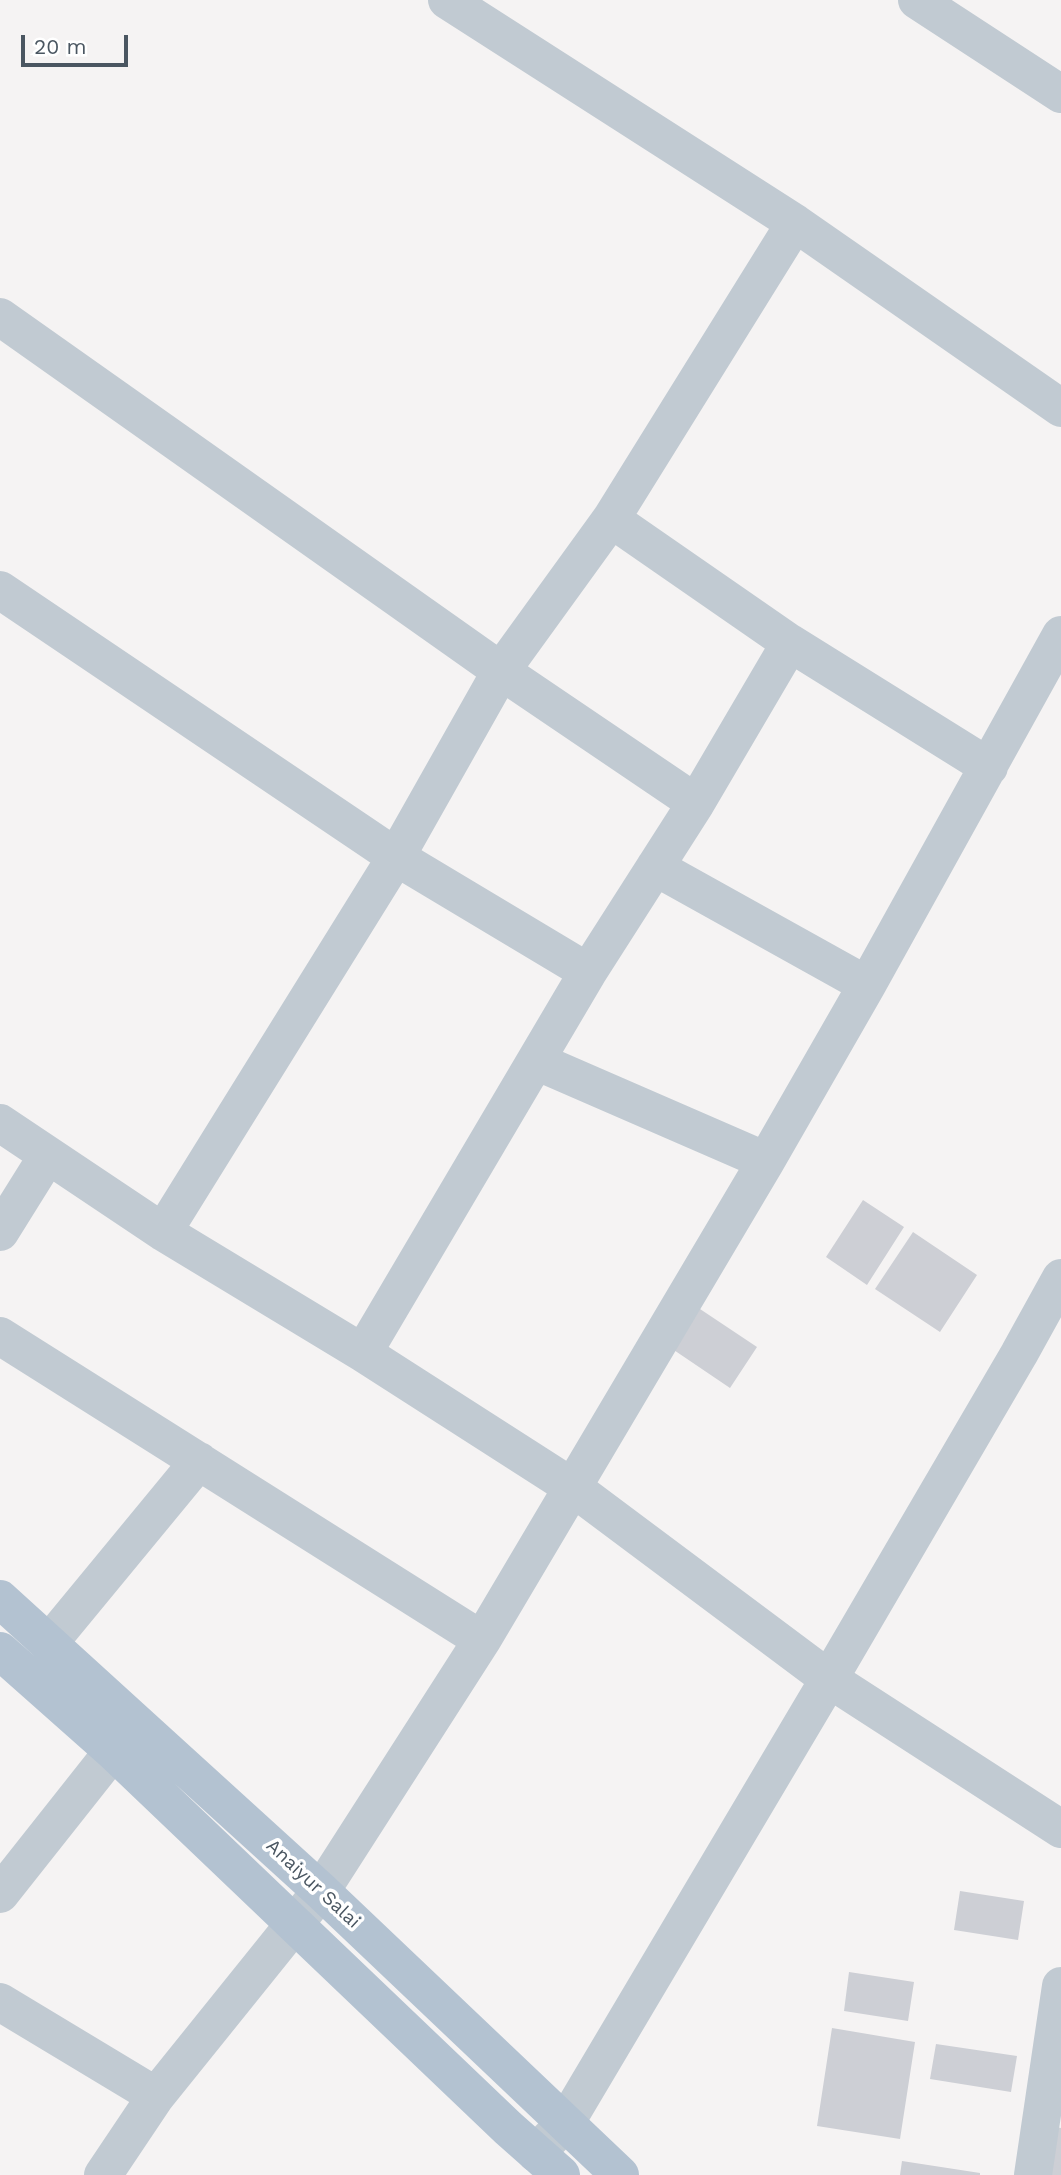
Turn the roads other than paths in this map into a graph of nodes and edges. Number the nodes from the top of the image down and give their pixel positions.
1 (447, 0) edge
2 (917, 0) edge
3 (1061, 94) edge
4 (795, 223) junction
5 (0, 317) edge
6 (1061, 408) edge
7 (611, 519) junction
8 (0, 590) edge
9 (1061, 635) edge
10 (790, 643) junction
11 (500, 671) junction
12 (989, 767) junction
13 (696, 803) junction
14 (396, 857) junction
15 (655, 867) junction
16 (588, 972) junction
17 (867, 985) junction
18 (536, 1061) junction
19 (0, 1123) edge
20 (48, 1155) junction
21 (766, 1160) junction
22 (0, 1232) edge
23 (163, 1232) junction
24 (1061, 1279) edge
25 (0, 1336) edge
26 (363, 1353) junction
27 (199, 1461) junction
28 (572, 1487) junction
29 (0, 1599) edge
30 (482, 1640) junction
31 (49, 1643) junction
32 (0, 1651) edge
33 (829, 1679) junction
34 (136, 1721) junction
35 (113, 1751) junction
36 (1061, 1829) edge
37 (321, 1891) junction
38 (0, 1894) edge
39 (295, 1923) junction
40 (1061, 1986) edge
41 (0, 2001) edge
42 (156, 2096) junction
43 (566, 2122) junction
44 (549, 2164) edge
45 (103, 2175) edge
46 (620, 2175) edge
47 (1033, 2175) edge

1 - 4 street
2 - 3 street
4 - 6 street
4 - 7 street
5 - 11 street
7 - 10 street
7 - 11 street
8 - 14 street
9 - 12 street
10 - 12 street
10 - 13 street
11 - 13 street
11 - 14 street
12 - 17 street
13 - 15 street
14 - 16 street
14 - 23 street
15 - 16 street
15 - 17 street
16 - 18 street
17 - 21 street
18 - 21 street
18 - 26 street
19 - 20 street
20 - 22 street
20 - 23 street
21 - 28 street
23 - 26 street
24 - 33 street
25 - 27 street
26 - 28 street
27 - 30 street
27 - 31 street
28 - 30 street
28 - 33 street
29 - 31 main road, Anaiyur Salai
30 - 37 street
31 - 34 main road, Anaiyur Salai
32 - 35 main road
33 - 36 street
33 - 43 street
34 - 35 street
34 - 37 main road, Anaiyur Salai
35 - 38 street
35 - 39 main road
37 - 39 street
37 - 43 main road, Anaiyur Salai
39 - 42 street
39 - 44 main road
40 - 47 street
41 - 42 street
42 - 45 street
43 - 44 street
43 - 46 main road, Anaiyur Salai

